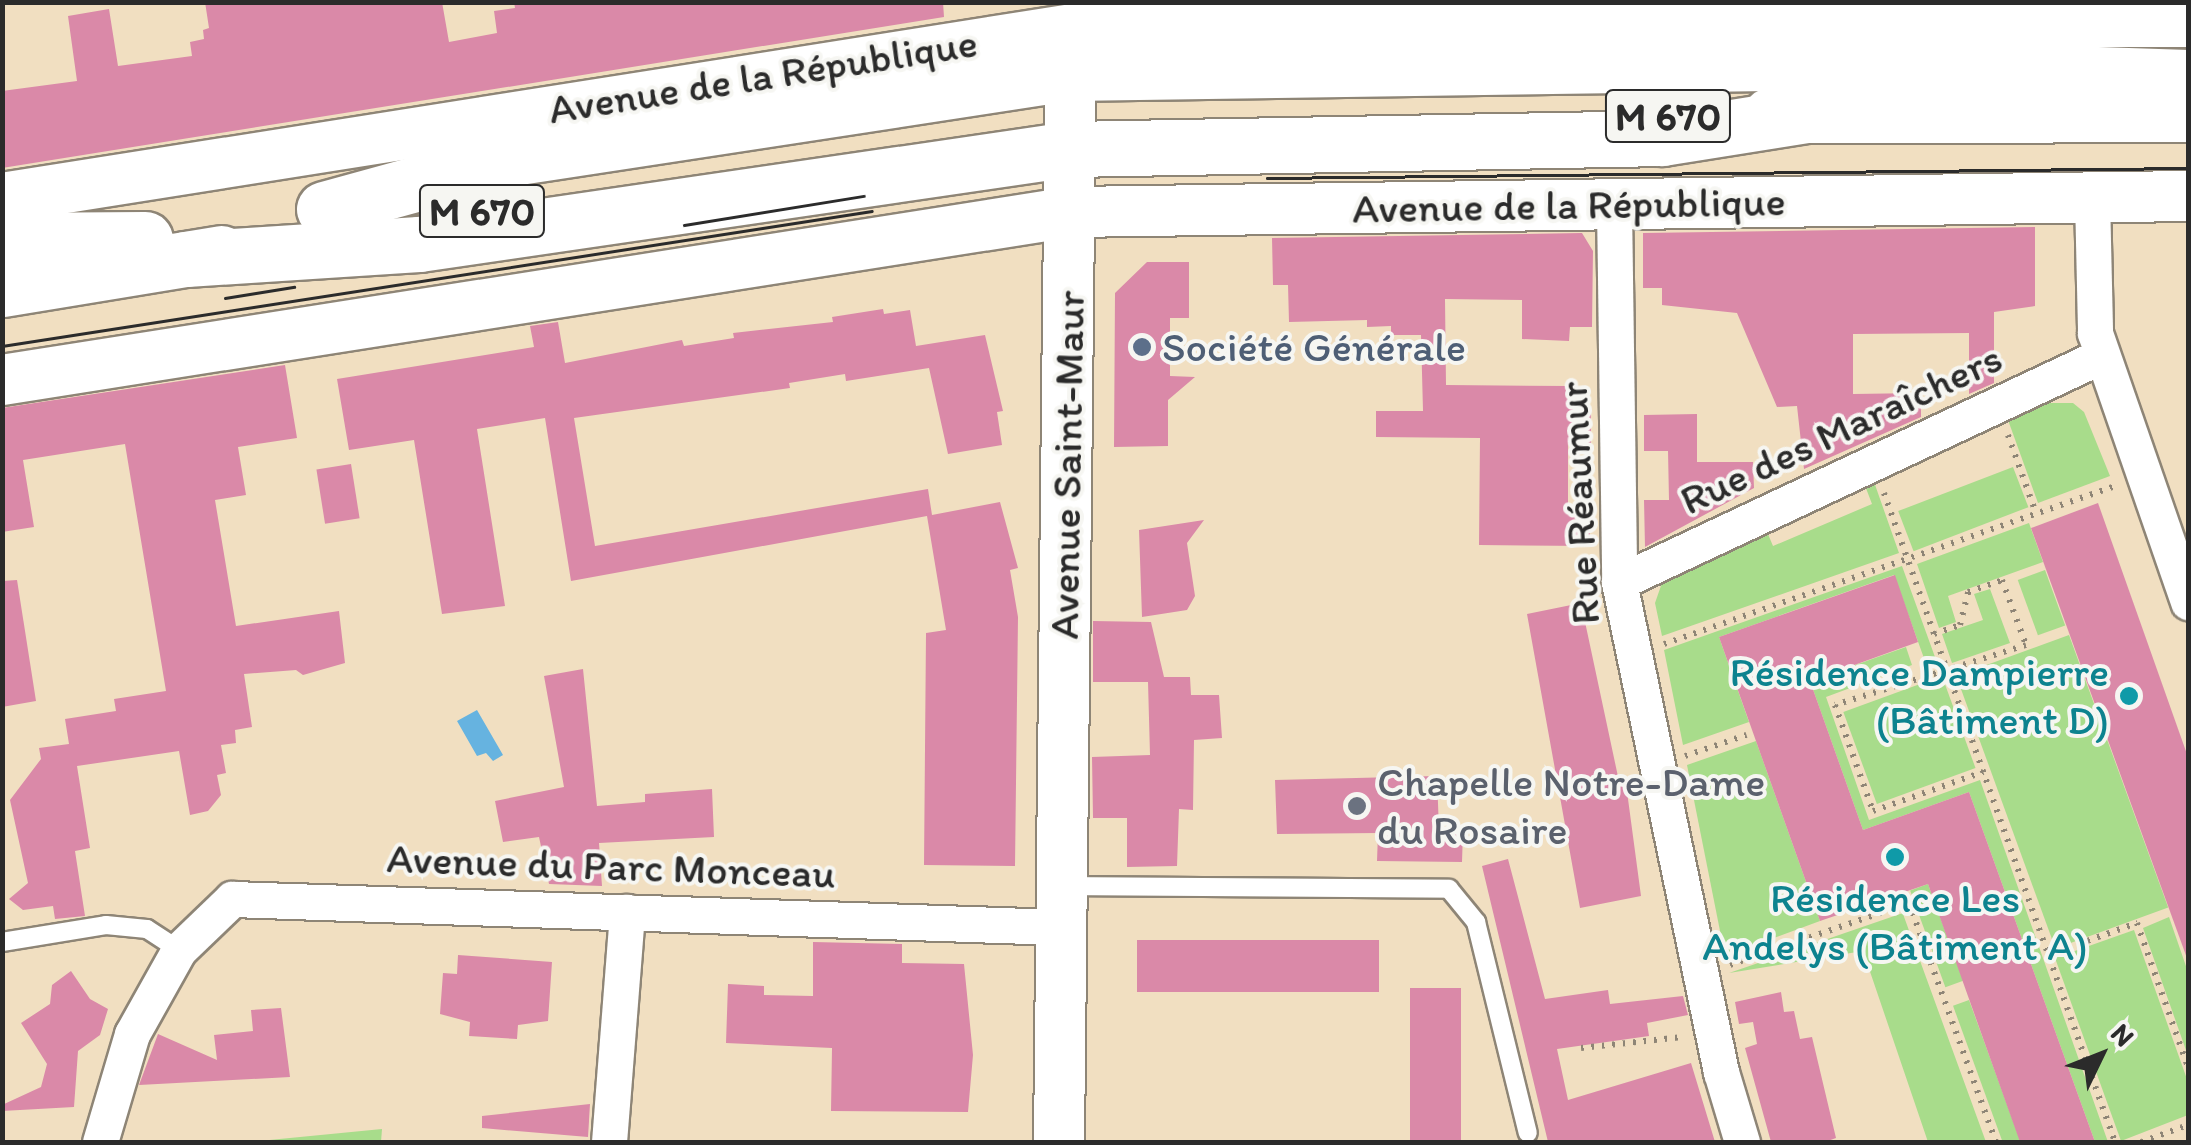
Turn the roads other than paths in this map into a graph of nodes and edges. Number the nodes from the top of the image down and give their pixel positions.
1 (1982, 13) edge
2 (1491, 15) edge
3 (2188, 22) edge
4 (1070, 34) edge
5 (2188, 77) edge
6 (2188, 85) edge
7 (2188, 114) edge
8 (1807, 115) junction
9 (1070, 148) junction
10 (2188, 196) edge
11 (2092, 197) junction
12 (2, 198) edge
13 (1614, 206) junction
14 (324, 209) junction
15 (1072, 212) junction
16 (2, 240) edge
17 (166, 249) junction
18 (2, 262) edge
19 (2, 290) edge
20 (2101, 356) junction
21 (2, 380) edge
22 (1620, 582) junction
23 (2188, 602) edge
24 (1060, 906) junction
25 (626, 912) junction
26 (2, 942) edge
27 (179, 950) junction
28 (1528, 1133) dead end
29 (100, 1142) edge
30 (610, 1142) edge
31 (1059, 1142) edge
32 (1742, 1142) edge

1 - 2 street, Avenue de la République
1 - 3 street, Avenue de la République
2 - 4 street, Avenue de la République
4 - 5 main road
4 - 9 street, Avenue Saint-Maur
4 - 12 street, Avenue de la République
4 - 14 main road
6 - 8 main road, Avenue de la République / M 670
7 - 8 main road, Avenue de la République / M 670
8 - 9 main road
9 - 15 street, Avenue Saint-Maur
9 - 17 main road
10 - 11 street, Avenue de la République
11 - 13 street, Avenue de la République
11 - 20 street
13 - 15 street, Avenue de la République
13 - 22 street, Rue Réaumur
14 - 17 main road, Avenue de la République / M 670
14 - 17 main road, Avenue de la République / M 670
15 - 21 street, Avenue de la République
15 - 24 street, Avenue Saint-Maur
16 - 17 main road
17 - 18 main road, Avenue de la République / M 670
17 - 19 main road, Avenue de la République / M 670
20 - 22 street, Rue des Maraîchers
20 - 23 street
22 - 32 street, Rue Réaumur
24 - 25 street, Avenue du Parc Monceau
24 - 28 lane
24 - 31 street, Avenue Saint-Maur
25 - 27 street, Avenue du Parc Monceau
25 - 30 street
26 - 27 lane
27 - 29 street, Avenue du Parc Monceau

